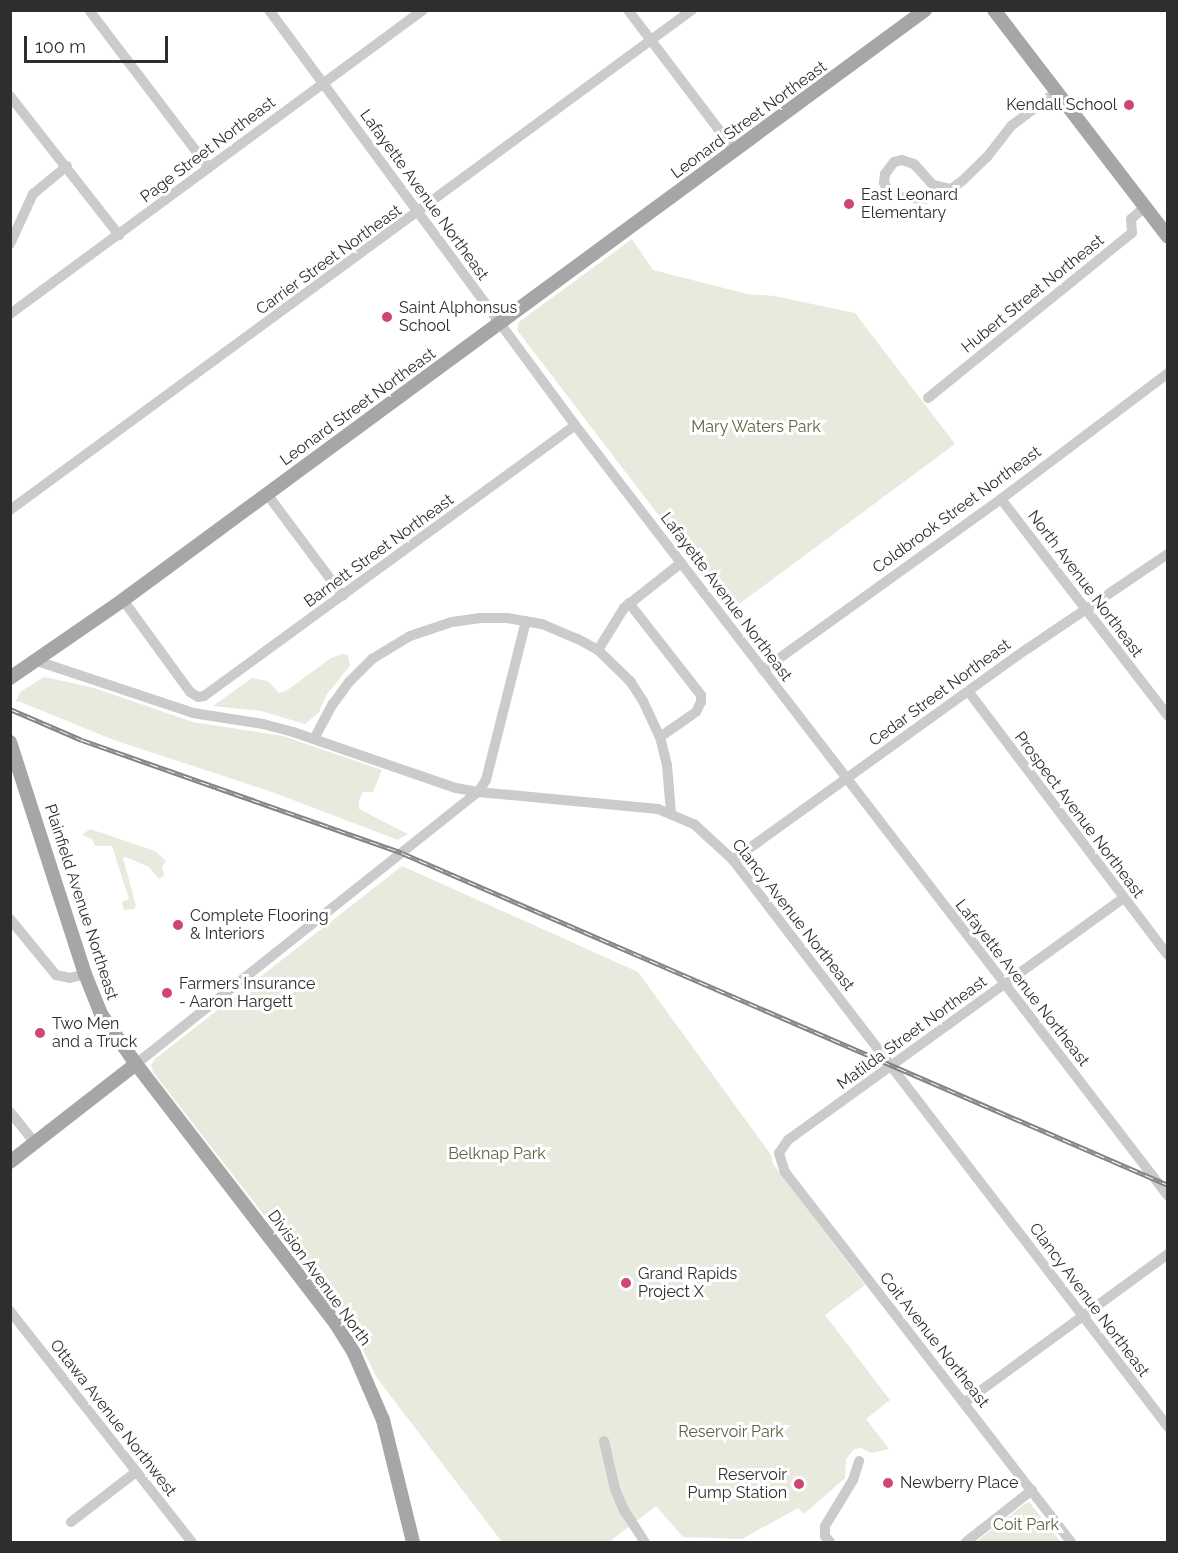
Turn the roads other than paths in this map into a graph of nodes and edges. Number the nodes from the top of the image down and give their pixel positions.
1 (89, 10) edge
2 (269, 10) edge
3 (423, 10) edge
4 (628, 10) edge
5 (692, 10) edge
6 (925, 10) edge
7 (994, 10) edge
8 (651, 41) junction
9 (324, 82) junction
10 (1056, 92) junction
11 (12, 102) edge
12 (735, 151) junction
13 (67, 166) junction
14 (209, 168) junction
15 (951, 189) junction
16 (1145, 207) junction
17 (418, 213) junction
18 (119, 235) junction
19 (1167, 237) edge
20 (10, 244) edge
21 (10, 314) edge
22 (499, 324) junction
23 (1167, 373) edge
24 (928, 398) dead end
25 (575, 425) junction
26 (267, 494) junction
27 (1001, 499) junction
28 (10, 510) edge
29 (1167, 554) edge
30 (681, 563) junction
31 (343, 596) junction
32 (123, 600) junction
33 (629, 603) junction
34 (1085, 610) junction
35 (526, 621) junction
36 (598, 650) junction
37 (37, 662) junction
38 (763, 670) junction
39 (10, 678) edge
40 (968, 691) junction
41 (1167, 716) edge
42 (660, 737) junction
43 (314, 739) junction
44 (10, 742) edge
45 (846, 779) junction
46 (478, 792) junction
47 (671, 813) junction
48 (733, 860) junction
49 (1124, 898) junction
50 (10, 919) edge
51 (1167, 955) edge
52 (85, 974) junction
53 (1004, 984) junction
54 (136, 1064) junction
55 (891, 1066) junction
56 (10, 1112) edge
57 (35, 1143) junction
58 (779, 1153) joint
59 (10, 1162) edge
60 (1167, 1196) edge
61 (1167, 1254) edge
62 (10, 1311) edge
63 (1083, 1316) junction
64 (965, 1402) junction
65 (1167, 1427) edge
66 (604, 1441) dead end
67 (859, 1461) dead end
68 (136, 1472) junction
69 (1032, 1490) junction
70 (71, 1522) dead end
71 (827, 1539) edge
72 (192, 1542) edge
73 (413, 1542) edge
74 (645, 1542) edge
75 (966, 1542) edge
76 (1071, 1542) edge

1 - 14 street
2 - 9 street, Lafayette Avenue Northeast
3 - 9 street, Page Street Northeast
4 - 8 street
5 - 8 street, Carrier Street Northeast
6 - 12 main road, Leonard Street Northeast
7 - 10 main road
8 - 12 street
8 - 17 street, Carrier Street Northeast
9 - 14 street, Page Street Northeast
9 - 17 street, Lafayette Avenue Northeast
10 - 15 street
10 - 16 main road
11 - 13 street
12 - 22 main road, Leonard Street Northeast
13 - 18 street
13 - 20 street
14 - 18 street, Page Street Northeast
15 - 15 street
16 - 19 main road
16 - 24 street, Hubert Street Northeast
17 - 22 street, Lafayette Avenue Northeast
17 - 28 street, Carrier Street Northeast
18 - 21 street, Page Street Northeast
22 - 25 street, Lafayette Avenue Northeast
22 - 26 main road, Leonard Street Northeast
23 - 27 street, Coldbrook Street Northeast
25 - 30 street, Lafayette Avenue Northeast
25 - 31 street, Barnett Street Northeast
26 - 31 street
26 - 32 main road, Leonard Street Northeast
27 - 34 street, North Avenue Northeast
27 - 38 street, Coldbrook Street Northeast
29 - 34 street, Cedar Street Northeast
30 - 33 street
30 - 38 street, Lafayette Avenue Northeast
31 - 32 street, Barnett Street Northeast
32 - 37 main road, Leonard Street Northeast
33 - 36 street
33 - 42 street
34 - 40 street, Cedar Street Northeast
34 - 41 street, North Avenue Northeast
35 - 36 street
35 - 43 street
35 - 46 street
36 - 42 street
37 - 39 main road, Leonard Street Northeast
37 - 43 street, Clancy Avenue Northeast
38 - 45 street, Lafayette Avenue Northeast
40 - 45 street, Cedar Street Northeast
40 - 49 street, Prospect Avenue Northeast
42 - 47 street
43 - 46 street, Clancy Avenue Northeast
44 - 52 main road, Plainfield Avenue Northeast
45 - 48 street, Cedar Street Northeast
45 - 53 street, Lafayette Avenue Northeast
46 - 47 street, Clancy Avenue Northeast
46 - 54 street
47 - 48 street, Clancy Avenue Northeast
48 - 55 street, Clancy Avenue Northeast
49 - 51 street, Prospect Avenue Northeast
49 - 53 street, Matilda Street Northeast
50 - 52 street
52 - 54 main road, Plainfield Avenue Northeast
53 - 55 street, Matilda Street Northeast
53 - 60 street, Lafayette Avenue Northeast
54 - 57 main road
54 - 73 main road, Division Avenue North
55 - 58 street, Matilda Street Northeast
55 - 63 street, Clancy Avenue Northeast
56 - 57 street
57 - 59 main road
58 - 64 street, Coit Avenue Northeast
61 - 63 street
62 - 68 street, Ottawa Avenue Northwest
63 - 64 street
63 - 65 street, Clancy Avenue Northeast
64 - 69 street, Coit Avenue Northeast
66 - 74 street
67 - 71 street
68 - 70 street
68 - 72 street, Ottawa Avenue Northwest
69 - 75 street
69 - 76 street, Coit Avenue Northeast

